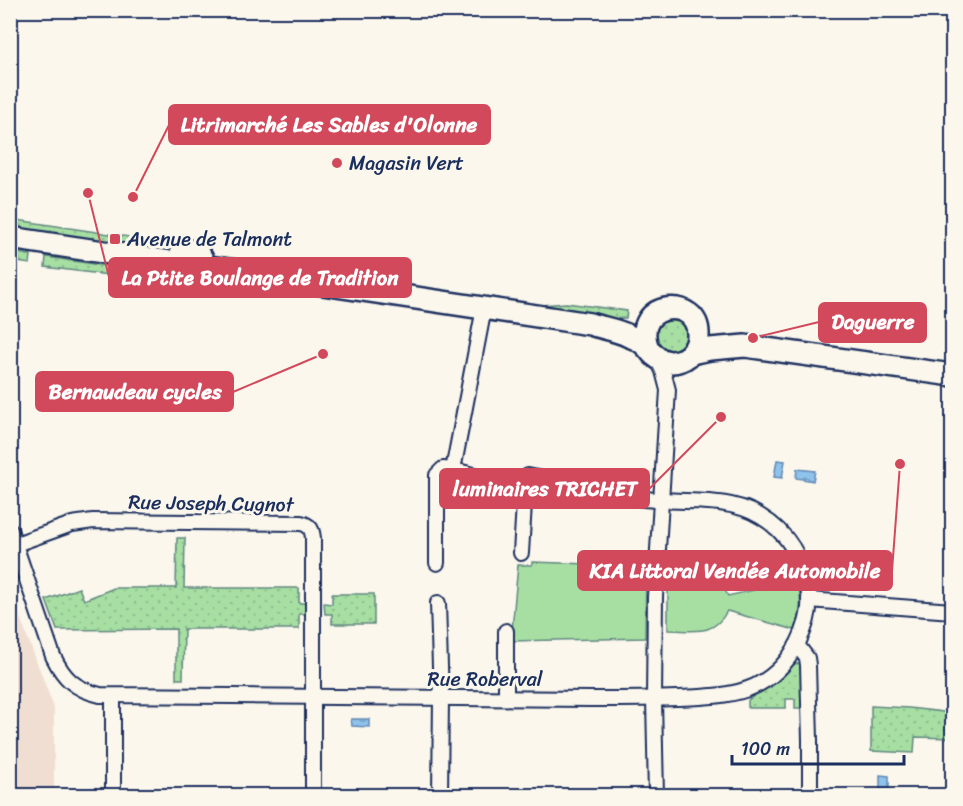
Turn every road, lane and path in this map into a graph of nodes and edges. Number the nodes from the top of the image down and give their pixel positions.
1 (10, 238) edge
2 (484, 308) junction
3 (651, 318) junction
4 (590, 324) junction
5 (696, 324) junction
6 (746, 346) junction
7 (652, 352) junction
8 (686, 357) junction
9 (952, 375) edge
10 (668, 390) junction
11 (453, 470) junction
12 (528, 476) dead end
13 (660, 500) junction
14 (10, 530) edge
15 (16, 544) junction
16 (521, 553) dead end
17 (437, 562) dead end
18 (809, 600) junction
19 (438, 603) dead end
20 (952, 611) edge
21 (506, 631) dead end
22 (797, 645) junction
23 (112, 696) junction
24 (313, 697) junction
25 (441, 698) junction
26 (506, 698) junction
27 (654, 699) junction
28 (113, 795) edge
29 (313, 795) edge
30 (440, 795) edge
31 (656, 795) edge
32 (810, 795) edge

1 - 2 main road
2 - 4 main road
2 - 11 street
3 - 4 main road
3 - 5 main road
3 - 7 main road
4 - 7 main road
5 - 6 main road
5 - 8 main road
6 - 8 main road
6 - 9 main road
7 - 8 main road
7 - 10 street
8 - 10 street
10 - 13 street
11 - 16 street
11 - 17 street
12 - 13 street, Rue Roberval
13 - 18 street, Rue Roberval
13 - 27 street
14 - 15 street, Rue Roberval
15 - 23 street, Rue Roberval
15 - 24 street, Rue Joseph Cugnot
18 - 20 street
18 - 22 street, Rue Roberval
19 - 25 street
21 - 26 street
22 - 27 street, Rue Roberval
22 - 32 street
23 - 24 street, Rue Roberval
23 - 28 street
24 - 25 street, Rue Roberval
24 - 29 street
25 - 26 street, Rue Roberval
25 - 30 street
26 - 27 street, Rue Roberval
27 - 31 street

